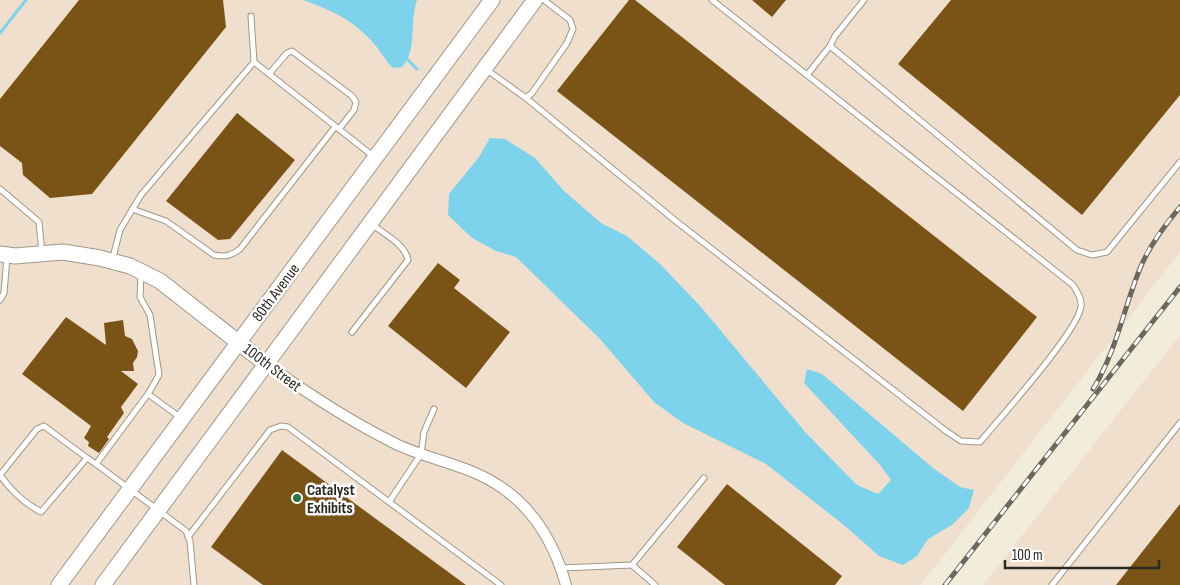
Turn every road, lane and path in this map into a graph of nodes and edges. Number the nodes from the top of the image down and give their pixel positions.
1 (492, 0) edge
2 (535, 0) edge
3 (544, 0) edge
4 (712, 0) edge
5 (864, 0) edge
6 (251, 16) dead end
7 (830, 46) junction
8 (254, 62) junction
9 (485, 68) junction
10 (269, 74) junction
11 (807, 76) junction
12 (526, 98) junction
13 (337, 128) junction
14 (375, 158) junction
15 (1180, 162) edge
16 (0, 190) edge
17 (132, 209) junction
18 (370, 223) junction
19 (42, 254) junction
20 (3, 255) edge
21 (112, 261) junction
22 (141, 272) junction
23 (0, 300) edge
24 (352, 332) dead end
25 (239, 342) junction
26 (266, 364) junction
27 (148, 394) junction
28 (434, 409) dead end
29 (182, 419) junction
30 (1180, 423) edge
31 (422, 454) junction
32 (87, 458) junction
33 (96, 464) junction
34 (704, 478) dead end
35 (130, 489) junction
36 (389, 502) junction
37 (158, 510) junction
38 (188, 537) junction
39 (632, 565) junction
40 (561, 568) junction
41 (59, 585) edge
42 (102, 585) edge
43 (194, 585) edge
44 (501, 585) edge
45 (566, 585) edge
46 (655, 585) edge
47 (1052, 585) edge

1 - 14 street, 80th Avenue
2 - 9 street
3 - 12 lane
4 - 11 lane
5 - 7 lane
6 - 8 lane
7 - 11 lane
7 - 15 lane
8 - 10 lane
8 - 17 lane
9 - 12 lane
9 - 18 street
10 - 13 lane
10 - 13 lane
11 - 12 lane
13 - 14 lane
13 - 17 lane
14 - 25 street, 80th Avenue
16 - 19 lane
17 - 21 lane
18 - 24 lane
18 - 26 street
19 - 20 street, 100th Street
19 - 21 street, 100th Street
20 - 23 lane
21 - 22 street, 100th Street
22 - 25 street, 100th Street
22 - 27 lane
25 - 26 street, 100th Street
25 - 29 street, 80th Avenue
26 - 31 street, 100th Street
26 - 37 street
27 - 29 lane
27 - 33 lane
28 - 31 lane
29 - 35 street, 80th Avenue
30 - 47 lane
31 - 36 lane
31 - 40 street, 100th Street
32 - 32 lane
32 - 33 lane
33 - 35 lane
34 - 39 lane
35 - 37 lane
35 - 41 street, 80th Avenue
36 - 38 lane
36 - 44 lane
37 - 38 lane
37 - 42 street
38 - 43 lane
39 - 40 lane
39 - 46 lane
40 - 45 street, 100th Street

